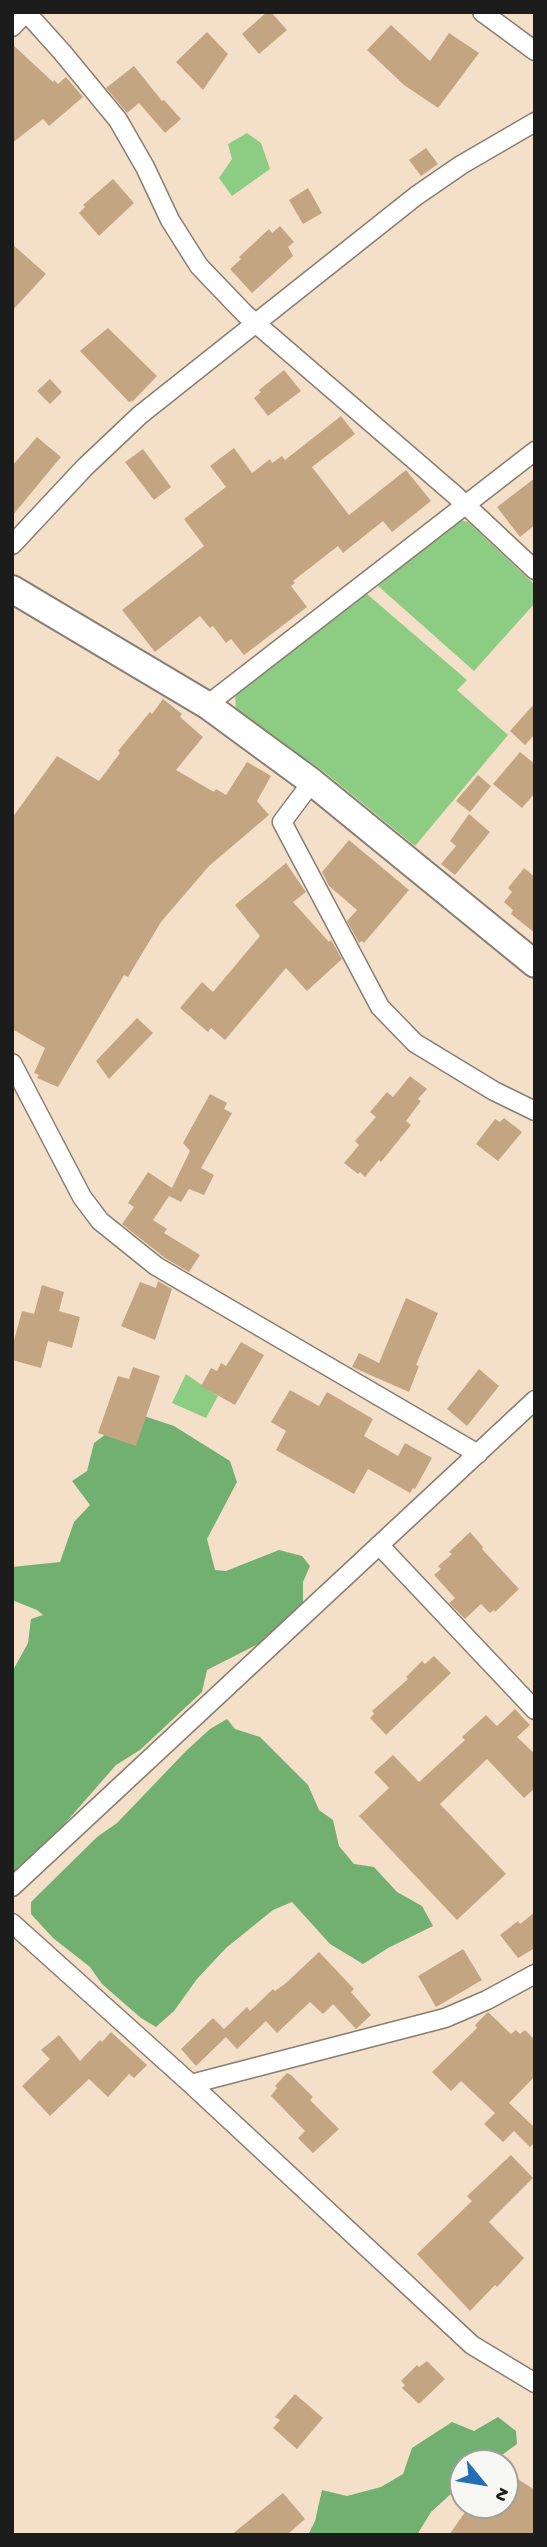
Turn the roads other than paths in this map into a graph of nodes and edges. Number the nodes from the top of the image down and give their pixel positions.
1 (26, 12) edge
2 (482, 12) edge
3 (12, 27) edge
4 (535, 51) edge
5 (535, 121) edge
6 (255, 323) junction
7 (535, 451) edge
8 (465, 504) junction
9 (12, 545) edge
10 (535, 570) edge
11 (12, 589) edge
12 (207, 705) junction
13 (312, 782) junction
14 (535, 964) edge
15 (12, 1063) edge
16 (535, 1111) edge
17 (535, 1401) edge
18 (478, 1454) junction
19 (379, 1545) junction
20 (535, 1710) edge
21 (12, 1887) edge
22 (12, 1923) edge
23 (535, 1974) edge
24 (191, 2084) junction
25 (535, 2383) edge

1 - 3 street
1 - 6 street
2 - 4 street
5 - 6 street
6 - 8 street
6 - 9 street
7 - 8 street
8 - 10 street
8 - 12 street
11 - 12 street
12 - 13 street
13 - 14 street
13 - 16 street
15 - 18 street
17 - 18 street
18 - 19 street
19 - 20 street
19 - 21 street
22 - 24 street
23 - 24 street
24 - 25 street

